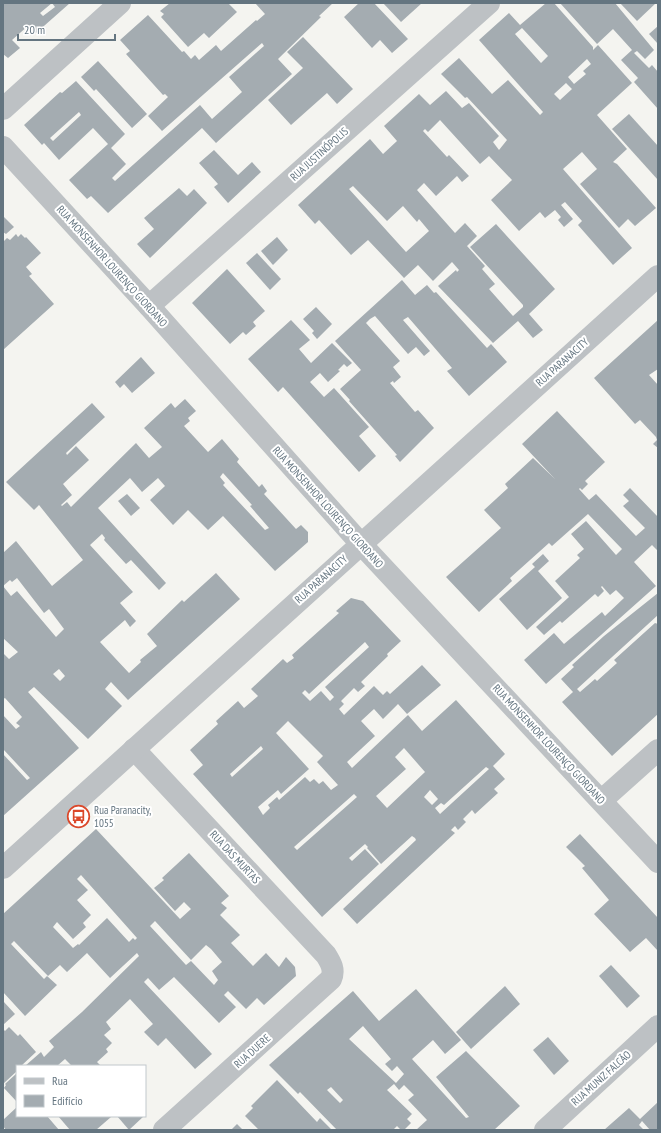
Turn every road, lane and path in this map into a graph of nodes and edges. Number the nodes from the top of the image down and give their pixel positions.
1 (120, 3) edge
2 (489, 3) edge
3 (7, 99) edge
4 (3, 147) edge
5 (658, 276) edge
6 (149, 306) junction
7 (361, 544) junction
8 (134, 749) junction
9 (658, 750) edge
10 (602, 800) junction
11 (658, 862) edge
12 (3, 868) edge
13 (332, 968) joint
14 (658, 1026) edge
15 (164, 1130) edge
16 (545, 1130) edge

1 - 3 street
2 - 6 street, RUA JUSTINÓPOLIS
4 - 6 street, RUA MONSENHOR LOURENÇO GIORDANO
5 - 7 street, RUA PARANACITY
6 - 7 street, RUA MONSENHOR LOURENÇO GIORDANO
7 - 8 street, RUA PARANACITY
7 - 10 street, RUA MONSENHOR LOURENÇO GIORDANO
8 - 12 street, RUA PARANACITY
8 - 13 street, RUA DAS MURTAS
9 - 10 street
10 - 11 street, RUA MONSENHOR LOURENÇO GIORDANO
13 - 15 street, RUA DUERE
14 - 16 street, RUA MUNIZ FALCÃO

